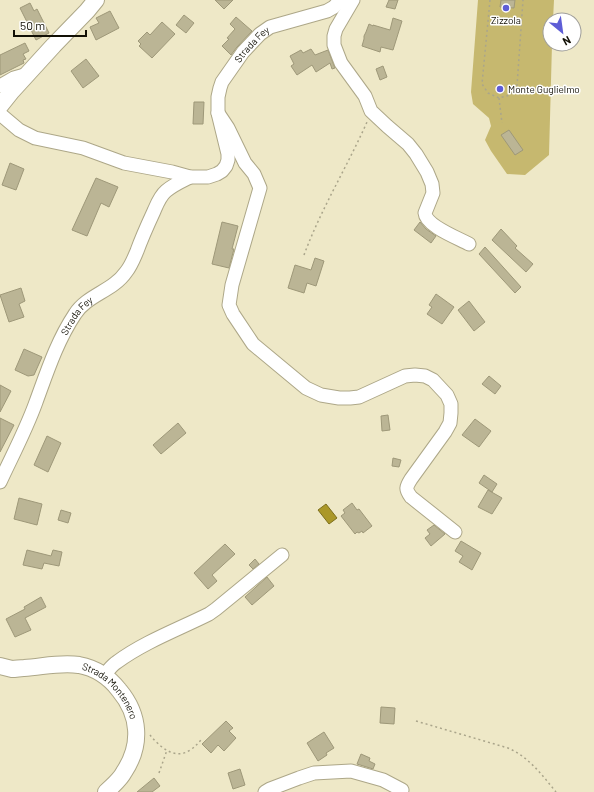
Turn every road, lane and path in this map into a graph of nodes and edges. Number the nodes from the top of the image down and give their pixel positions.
1 (96, 0) edge
2 (340, 0) edge
3 (353, 0) edge
4 (490, 0) edge
5 (523, 0) edge
6 (28, 74) junction
7 (0, 86) edge
8 (499, 98) junction
9 (1, 106) edge
10 (371, 111) junction
11 (218, 113) junction
12 (502, 123) dead end
13 (190, 177) junction
14 (469, 244) dead end
15 (304, 255) dead end
16 (0, 482) edge
17 (456, 532) dead end
18 (282, 555) dead end
19 (0, 666) edge
20 (104, 675) junction
21 (416, 721) dead end
22 (149, 734) dead end
23 (202, 739) dead end
24 (167, 750) junction
25 (158, 773) dead end
26 (402, 790) dead end
27 (106, 792) edge
28 (265, 792) edge
29 (556, 792) edge

1 - 6 main road
2 - 11 street, Strada Fey
3 - 10 street
4 - 8 path
5 - 8 path
6 - 7 street
6 - 9 main road
8 - 12 path
9 - 13 street, Strada Fey
10 - 14 street
10 - 15 path
11 - 13 street, Strada Fey
11 - 17 street
13 - 16 street, Strada Fey
18 - 20 street
19 - 20 main road, Strada Montenero
20 - 27 main road, Strada Montenero
21 - 29 path
22 - 24 path
23 - 24 path
24 - 25 path
26 - 28 street

